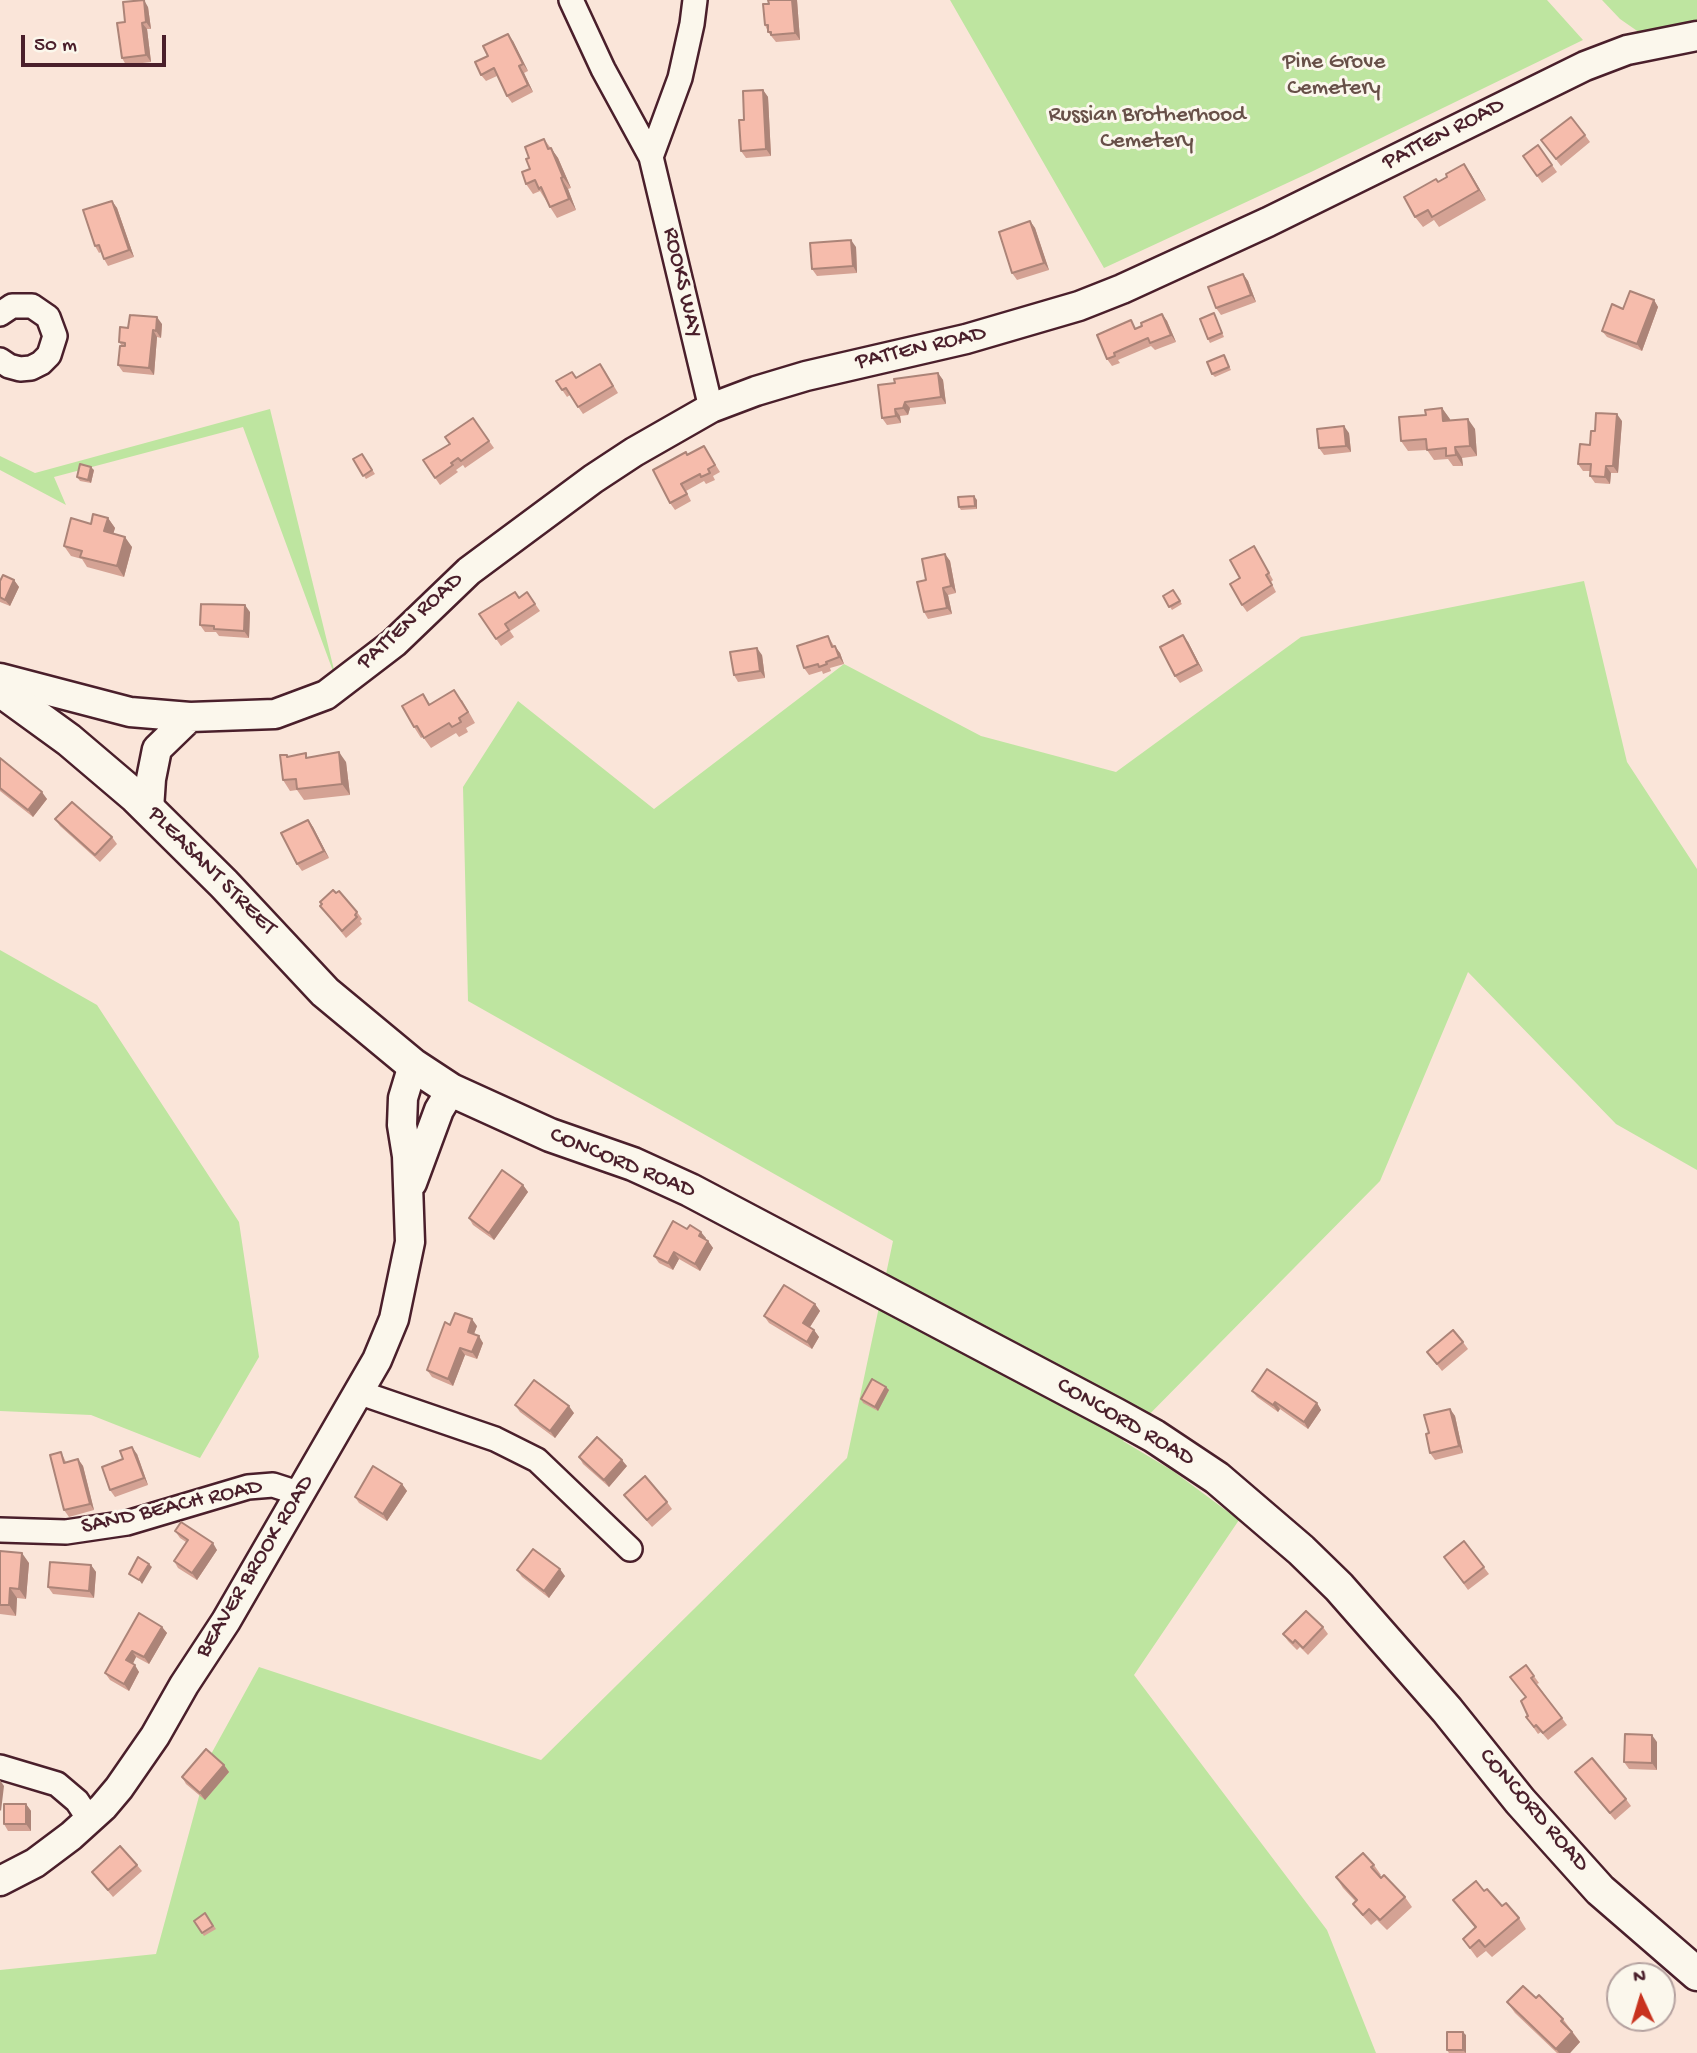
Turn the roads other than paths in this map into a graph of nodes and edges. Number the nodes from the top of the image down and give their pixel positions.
1 (571, 0) edge
2 (695, 0) edge
3 (1697, 36) edge
4 (651, 157) junction
5 (0, 314) edge
6 (0, 360) edge
7 (711, 408) junction
8 (0, 678) edge
9 (0, 690) edge
10 (190, 717) junction
11 (149, 809) junction
12 (413, 1065) junction
13 (451, 1090) junction
14 (409, 1192) junction
15 (358, 1392) junction
16 (301, 1494) junction
17 (0, 1530) edge
18 (630, 1549) dead end
19 (0, 1767) edge
20 (89, 1819) junction
21 (0, 1881) edge
22 (1697, 1974) edge

1 - 4 street, ROOKS WAY
2 - 4 street
3 - 7 street, PATTEN ROAD
4 - 7 street, ROOKS WAY
5 - 6 street
7 - 10 street, PATTEN ROAD
8 - 10 street, PATTEN ROAD
9 - 11 main road, PLEASANT STREET
10 - 11 street
11 - 12 main road, PLEASANT STREET
12 - 13 main road, CONCORD ROAD
12 - 14 street, BEAVER BROOK ROAD
13 - 14 street, BEAVER BROOK ROAD
13 - 22 main road, CONCORD ROAD
14 - 15 street, BEAVER BROOK ROAD
15 - 16 street, BEAVER BROOK ROAD
15 - 18 street
16 - 17 street, SAND BEACH ROAD
16 - 20 street, BEAVER BROOK ROAD
19 - 20 street
20 - 21 street, BEAVER BROOK ROAD

